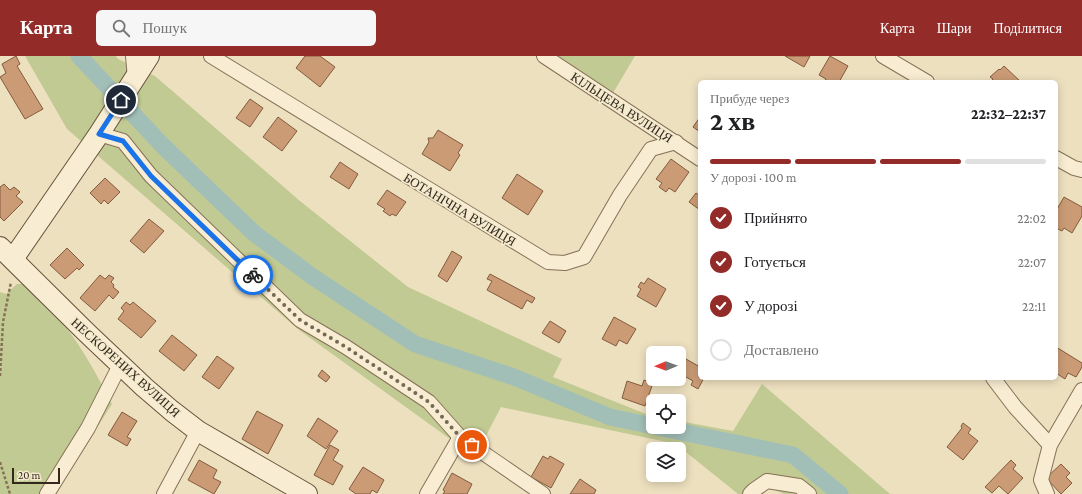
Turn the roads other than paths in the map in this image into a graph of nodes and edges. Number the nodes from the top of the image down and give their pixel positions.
1 (133, 56) edge
2 (149, 56) edge
3 (211, 56) edge
4 (544, 56) edge
5 (883, 56) edge
6 (135, 78) junction
7 (924, 80) edge
8 (99, 134) junction
9 (676, 142) junction
10 (698, 158) edge
11 (1058, 159) edge
12 (1082, 170) edge
13 (10, 257) edge
14 (120, 365) junction
15 (995, 380) edge
16 (1082, 390) edge
17 (198, 431) junction
18 (460, 437) junction
19 (1050, 445) junction
20 (47, 494) edge
21 (164, 494) edge
22 (307, 494) edge
23 (427, 494) edge
24 (543, 494) edge
25 (750, 494) edge
26 (809, 494) edge
27 (1047, 494) edge

1 - 6 street
2 - 6 street
3 - 9 street, БОТАНІЧНА ВУЛИЦЯ
4 - 9 street, КІЛЬЦЕВА ВУЛИЦЯ
5 - 7 street
6 - 8 street
8 - 13 street
8 - 18 street
9 - 10 street, КІЛЬЦЕВА ВУЛИЦЯ
11 - 12 street
13 - 14 street, НЕСКОРЕНИХ ВУЛИЦЯ
14 - 17 street, НЕСКОРЕНИХ ВУЛИЦЯ
14 - 20 street
15 - 19 street
16 - 19 street
17 - 21 street
17 - 22 street, НЕСКОРЕНИХ ВУЛИЦЯ
18 - 23 street
18 - 24 street
19 - 27 street
25 - 26 street

